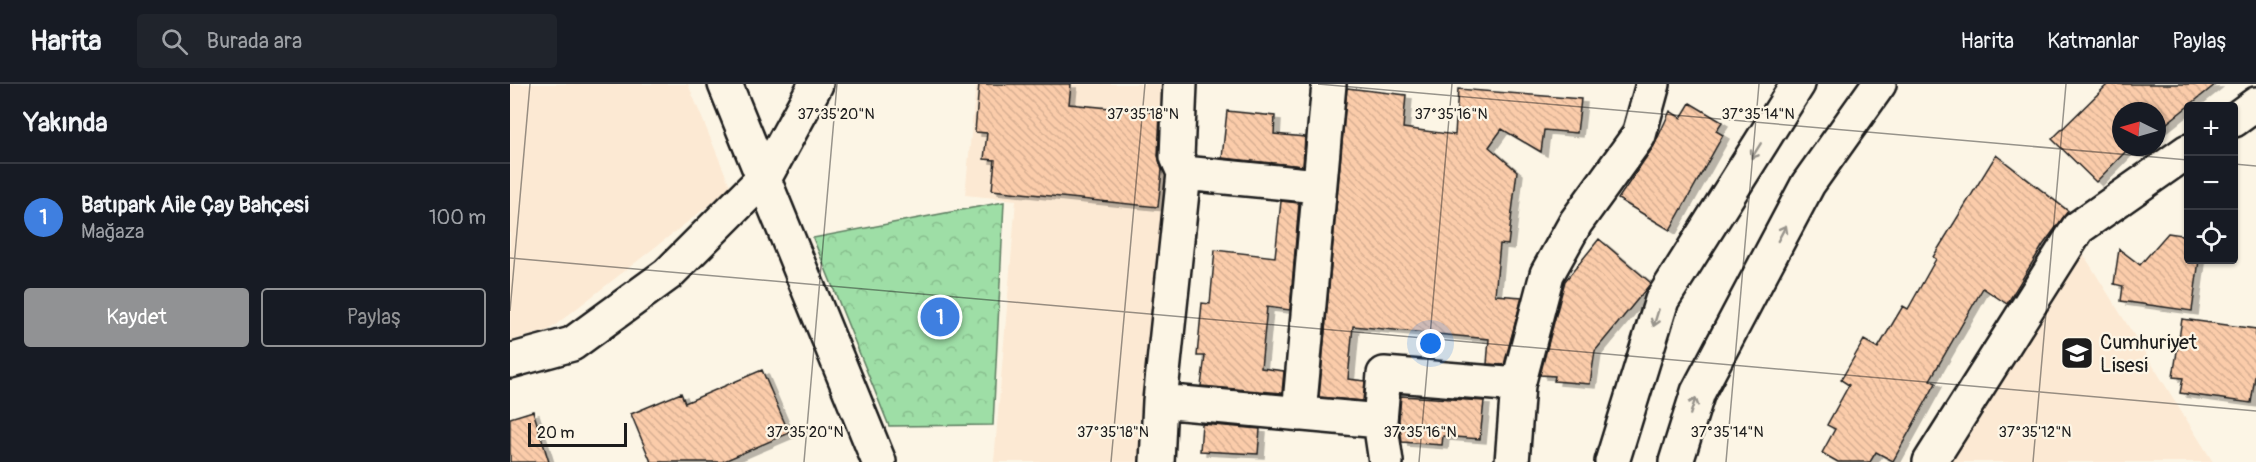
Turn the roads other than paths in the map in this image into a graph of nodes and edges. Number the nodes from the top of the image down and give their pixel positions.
1 (725, 84) edge
2 (816, 84) edge
3 (1180, 84) edge
4 (1329, 84) edge
5 (1653, 84) edge
6 (1798, 84) edge
7 (1880, 84) edge
8 (2256, 104) edge
9 (2238, 117) edge
10 (2184, 154) edge
11 (1184, 173) junction
12 (765, 177) junction
13 (1318, 186) junction
14 (510, 361) edge
15 (1518, 385) junction
16 (1160, 401) junction
17 (1299, 414) junction
18 (1380, 421) junction
19 (879, 462) edge
20 (1157, 462) edge
21 (1386, 462) edge
22 (1512, 462) edge
23 (1612, 462) edge
24 (1676, 462) edge
25 (1930, 462) edge

1 - 12 street
2 - 12 street
3 - 11 street
4 - 13 street
5 - 15 street
6 -> 23 street
24 -> 7 street
8 - 9 street
10 - 25 street
11 - 13 street
11 - 16 street
12 - 14 street
12 - 19 street
13 - 17 street
15 - 18 street
15 - 22 street
16 - 17 street
16 - 20 street
17 - 18 street
18 - 21 street

